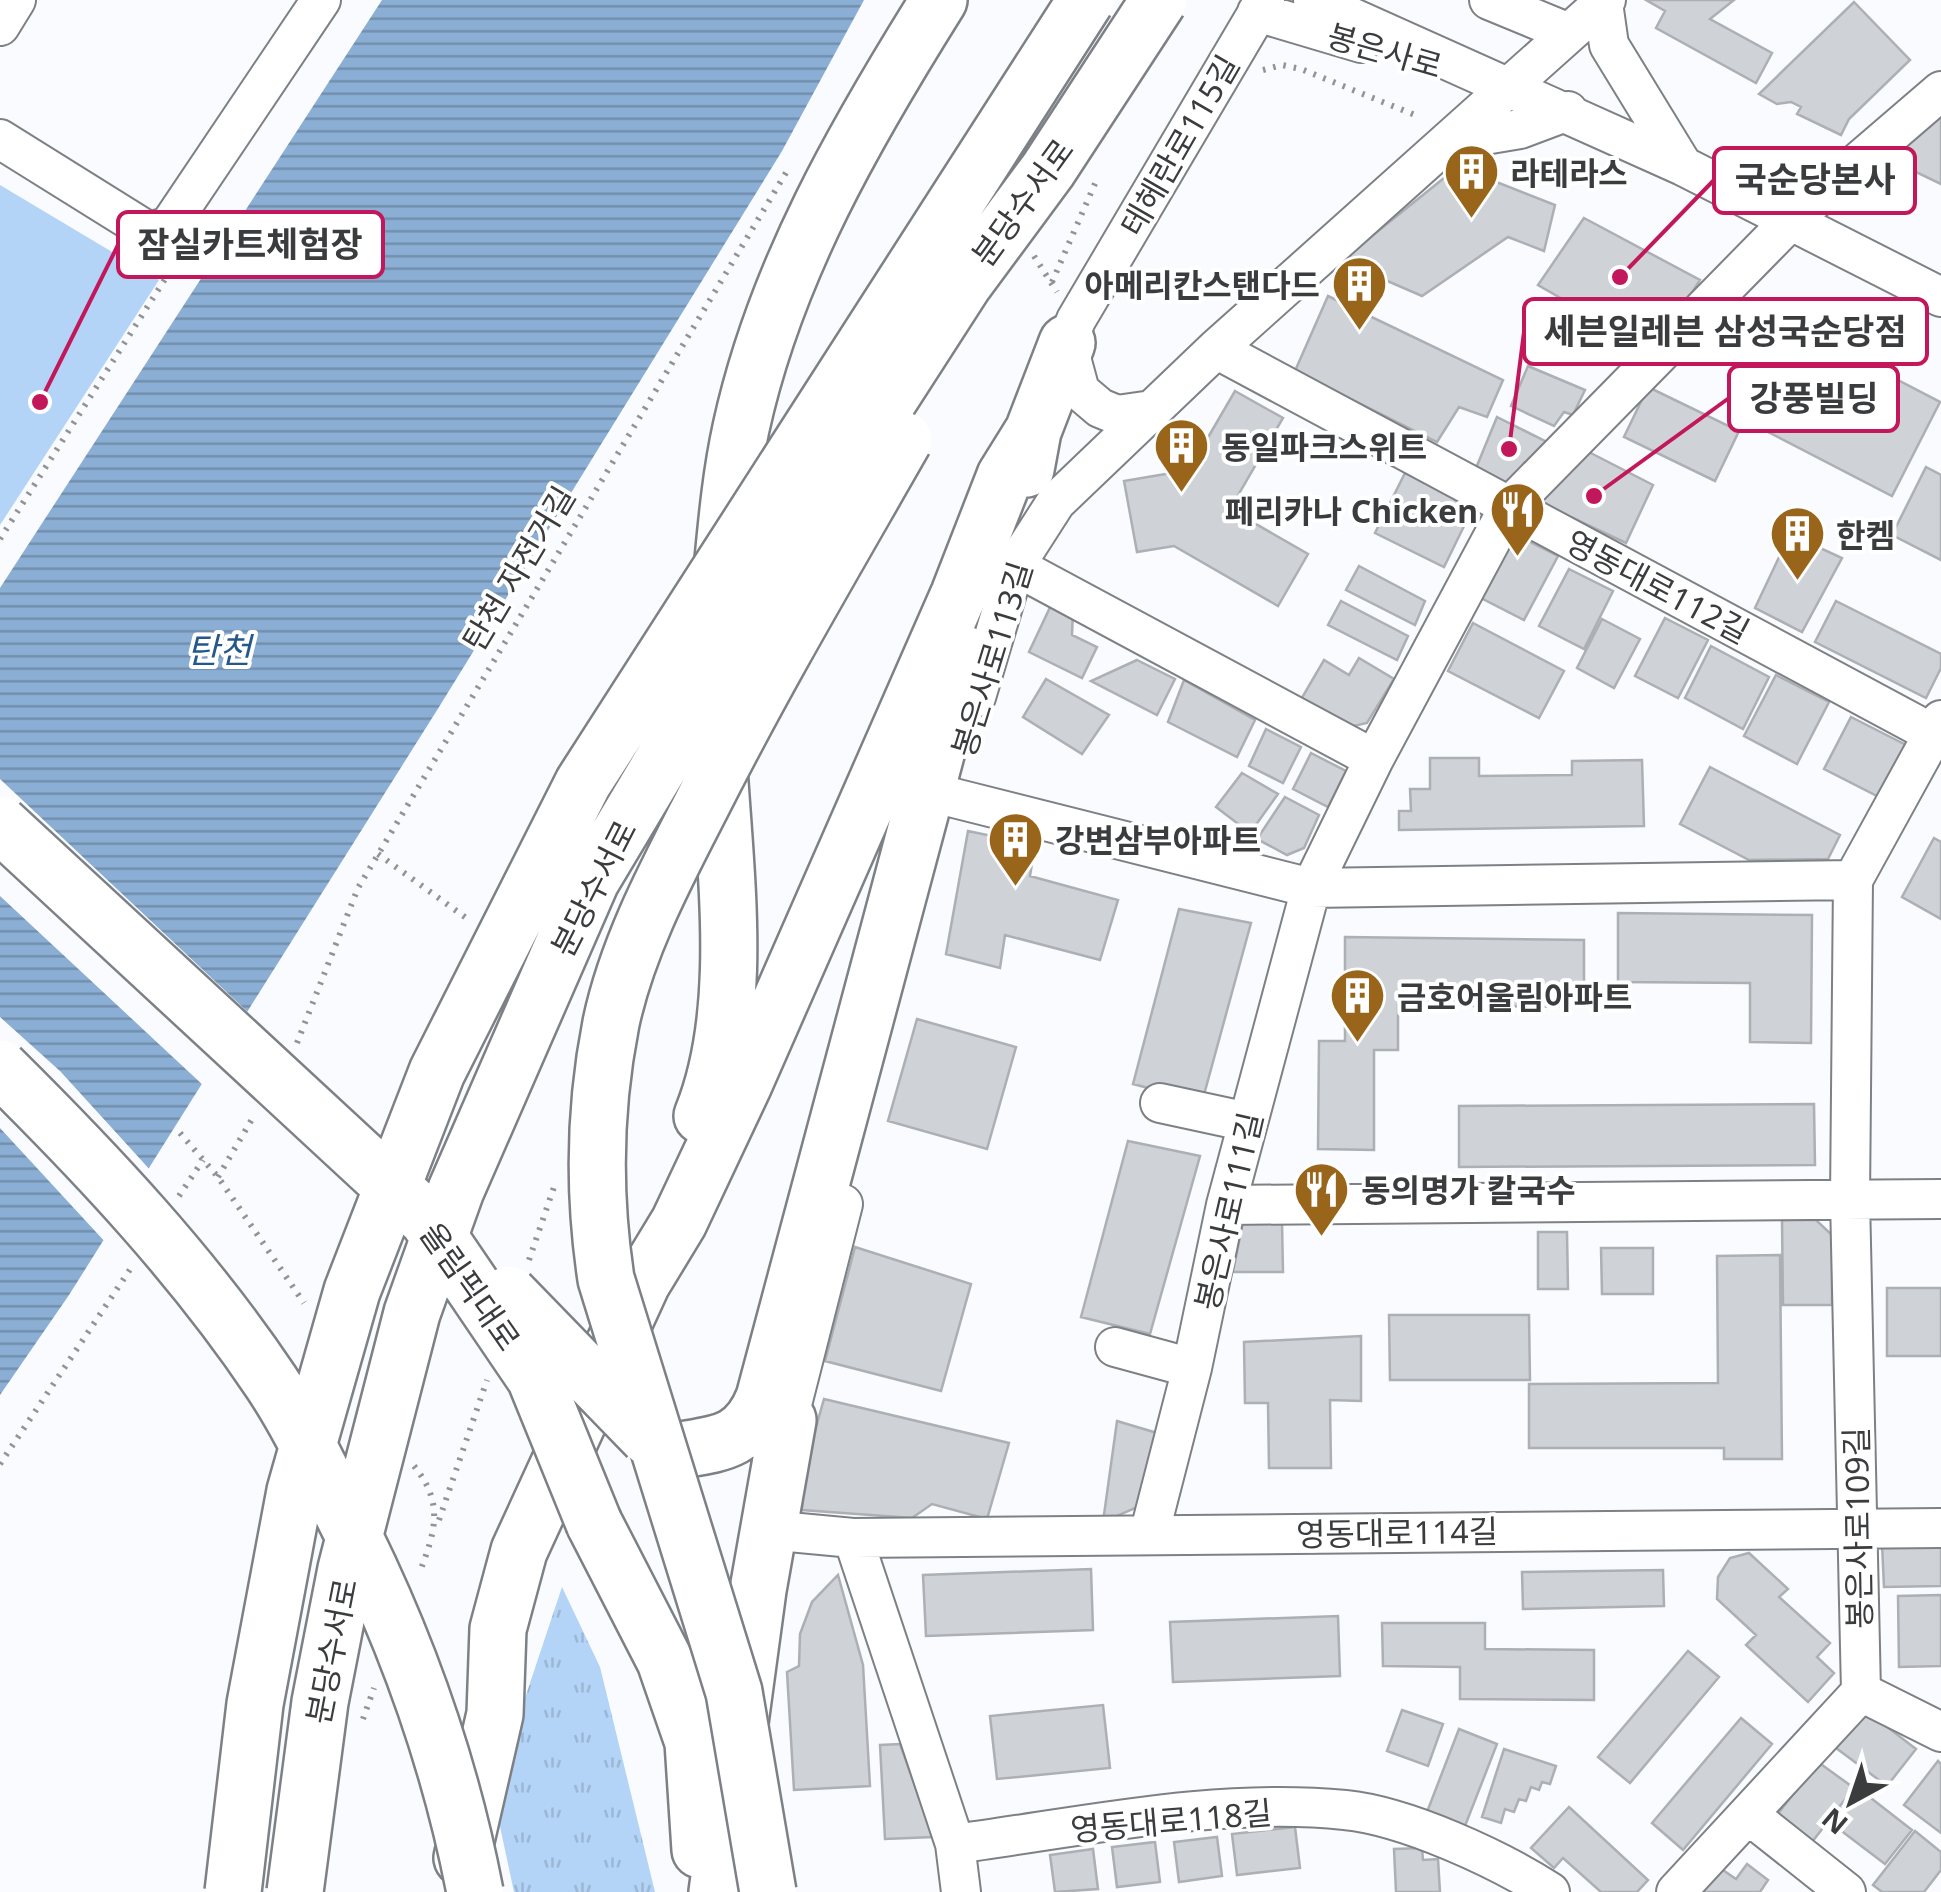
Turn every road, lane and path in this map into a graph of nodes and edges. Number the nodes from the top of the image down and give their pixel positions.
1 (16, 0) edge
2 (321, 0) edge
3 (939, 0) edge
4 (1086, 0) edge
5 (1158, 0) edge
6 (1314, 0) edge
7 (1489, 0) edge
8 (1604, 2) edge
9 (1261, 6) edge
10 (0, 26) edge
11 (1569, 33) junction
12 (1263, 70) dead end
13 (1512, 87) junction
14 (1941, 91) edge
15 (1568, 111) junction
16 (1415, 114) dead end
17 (0, 138) edge
18 (1447, 142) junction
19 (793, 162) dead end
20 (1683, 166) junction
21 (1104, 168) dead end
22 (1048, 170) junction
23 (1792, 220) junction
24 (182, 251) dead end
25 (1052, 284) dead end
26 (1941, 297) edge
27 (1066, 344) junction
28 (1216, 350) junction
29 (1152, 410) junction
30 (1033, 431) junction
31 (1510, 507) junction
32 (0, 538) edge
33 (1015, 566) junction
34 (1939, 731) edge
35 (1374, 760) junction
36 (950, 797) junction
37 (0, 824) edge
38 (1853, 880) junction
39 (1311, 888) junction
40 (296, 1045) dead end
41 (0, 1068) edge
42 (1160, 1102) dead end
43 (256, 1111) dead end
44 (1248, 1122) junction
45 (180, 1133) dead end
46 (203, 1160) junction
47 (1850, 1199) junction
48 (1941, 1199) edge
49 (1226, 1205) junction
50 (171, 1208) dead end
51 (427, 1219) junction
52 (139, 1256) dead end
53 (642, 1283) junction
54 (1116, 1347) dead end
55 (1192, 1368) junction
56 (788, 1420) joint
57 (0, 1464) edge
58 (1856, 1528) junction
59 (1941, 1528) edge
60 (768, 1530) junction
61 (1149, 1535) junction
62 (852, 1538) junction
63 (1861, 1692) junction
64 (744, 1715) junction
65 (1941, 1732) edge
66 (1749, 1815) junction
67 (955, 1844) junction
68 (233, 1892) edge
69 (295, 1892) edge
70 (454, 1892) edge
71 (475, 1892) edge
72 (707, 1892) edge
73 (717, 1892) edge
74 (768, 1892) edge
75 (791, 1892) edge
76 (960, 1892) edge
77 (1550, 1892) edge
78 (1676, 1892) edge
79 (1846, 1892) edge

1 - 10 street
2 - 17 street
3 - 53 highway, bridge
4 - 68 highway, 분당수서로, bridge
5 - 22 highway, 분당수서로, bridge
6 - 13 street, 봉은사로
7 - 11 street
8 - 11 street, 봉은사로113길
8 - 20 street
9 - 13 street, 봉은사로
9 - 27 street, 테헤란로115길
11 - 13 street, 봉은사로113길
12 - 16 path
13 - 15 street, 봉은사로
13 - 18 street, 봉은사로113길
14 - 23 street, 봉은사로111길
15 - 18 street
15 - 20 street, 봉은사로
18 - 28 street, 봉은사로113길
19 - 40 path, 탄천 자전거길
20 - 23 street, 봉은사로
21 - 25 path
22 - 69 highway, 분당수서로, bridge
22 - 74 highway, bridge
23 - 26 street, 봉은사로
23 - 31 street, 봉은사로111길
24 - 32 path
27 - 29 street
27 - 30 highway
28 - 29 street, 봉은사로113길
28 - 31 street, 영동대로112길
29 - 33 street, 봉은사로113길
30 - 51 highway, bridge
30 - 53 highway
31 - 34 street, 영동대로112길
31 - 35 street, 봉은사로111길
33 - 35 street
33 - 36 street, 봉은사로113길
34 - 38 street, 봉은사로109길
35 - 39 street, 봉은사로111길
36 - 39 street
36 - 56 street, 봉은사로113길
37 - 51 highway, 올림픽대로, bridge
38 - 39 street
38 - 47 street, 봉은사로109길
39 - 44 street, 봉은사로111길
41 - 71 highway, bridge
42 - 44 street
43 - 46 path
44 - 49 street, 봉은사로111길
45 - 46 path
46 - 50 path
47 - 48 street
47 - 49 street
47 - 58 street, 봉은사로109길
49 - 55 street, 봉은사로111길
51 - 72 highway, 올림픽대로, bridge
52 - 57 path
53 - 70 highway
54 - 55 street
55 - 61 street, 봉은사로111길
56 - 60 highway
58 - 59 street, 영동대로114길
58 - 61 street, 영동대로114길
58 - 63 street, 봉은사로109길
60 - 62 street, 영동대로114길
60 - 64 highway
61 - 62 street, 영동대로114길
62 - 67 street
63 - 65 street
63 - 66 street
64 - 73 highway
64 - 75 highway
66 - 78 street
66 - 79 street
67 - 76 street
67 - 77 street, 영동대로118길

